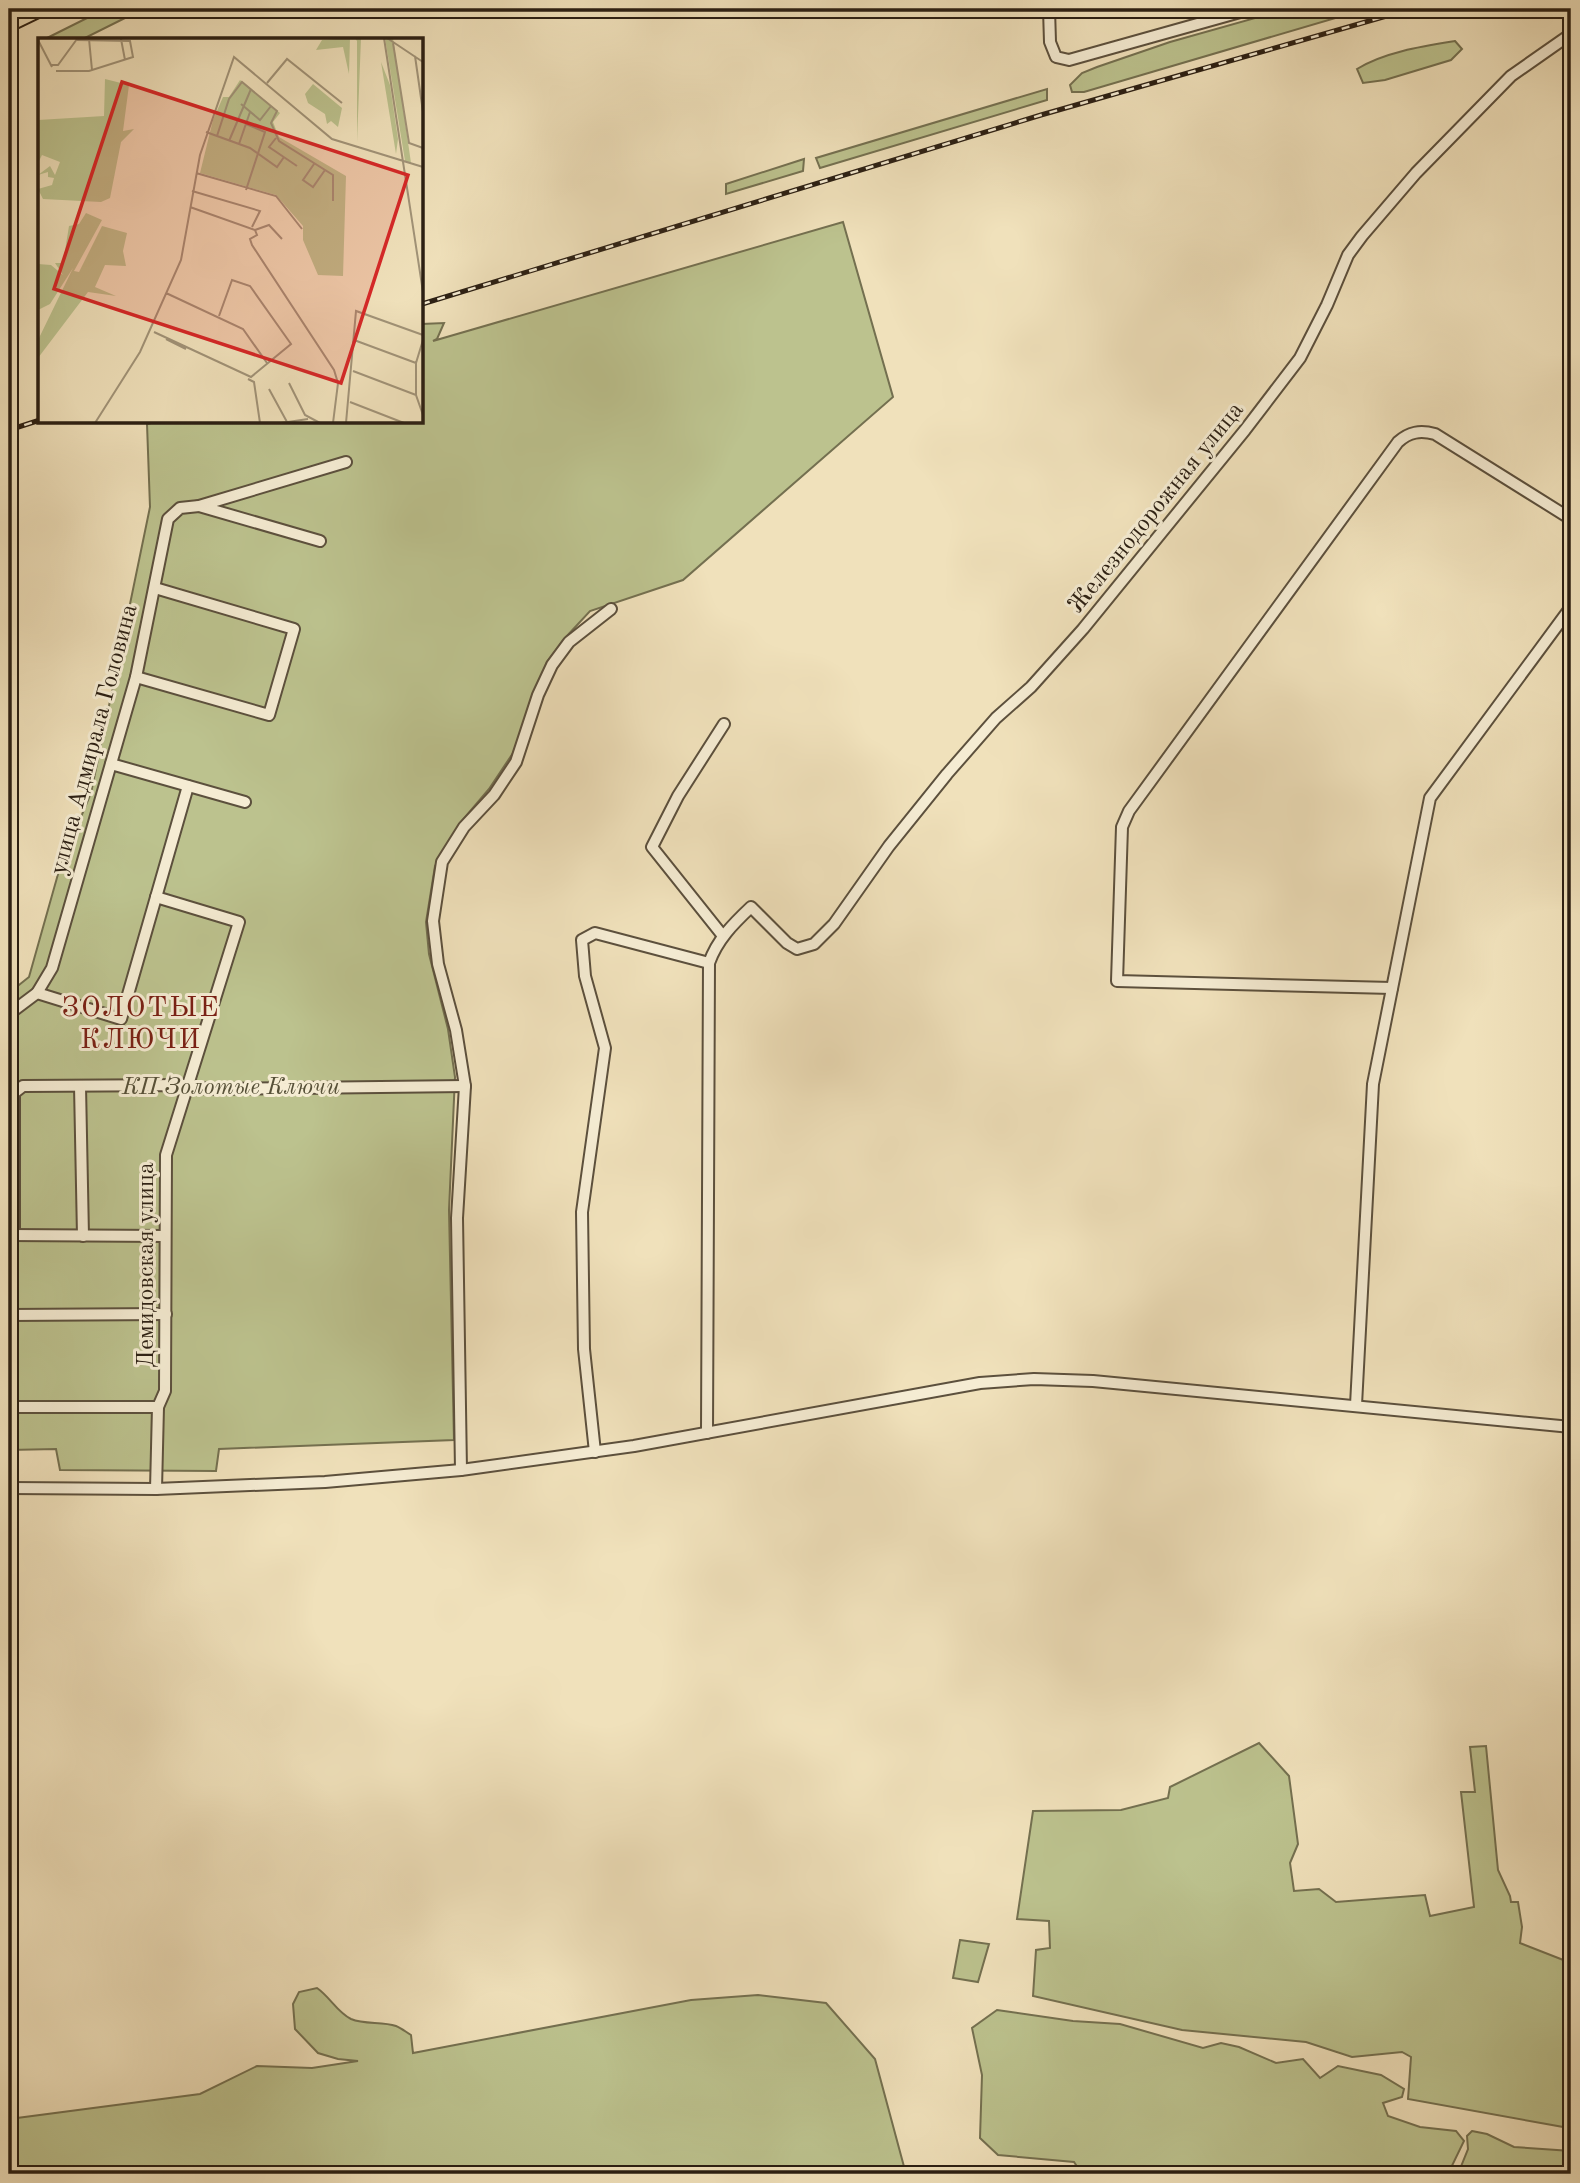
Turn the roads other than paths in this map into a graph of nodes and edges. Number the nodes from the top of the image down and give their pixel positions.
1 (40, 9) edge
2 (1049, 9) edge
3 (1251, 9) edge
4 (9, 24) edge
5 (1571, 34) edge
6 (346, 462) dead end
7 (199, 506) junction
8 (1571, 519) edge
9 (320, 541) dead end
10 (155, 588) junction
11 (1571, 607) edge
12 (611, 609) dead end
13 (136, 677) junction
14 (724, 724) dead end
15 (111, 764) junction
16 (188, 786) junction
17 (245, 802) dead end
18 (156, 897) junction
19 (723, 936) junction
20 (709, 963) junction
21 (1392, 988) junction
22 (37, 993) junction
23 (9, 1014) edge
24 (186, 1085) junction
25 (80, 1086) junction
26 (465, 1086) junction
27 (12, 1235) edge
28 (83, 1236) junction
29 (165, 1236) junction
30 (166, 1314) junction
31 (9, 1315) edge
32 (1356, 1405) junction
33 (9, 1407) edge
34 (158, 1407) junction
35 (1571, 1427) edge
36 (707, 1433) junction
37 (595, 1452) junction
38 (461, 1470) junction
39 (9, 1488) edge
40 (156, 1489) junction

1 - 4 main road
2 - 3 street
5 - 19 street, Железнодорожная улица
6 - 7 street, улица Адмирала Головина
7 - 9 street
7 - 10 street, улица Адмирала Головина
8 - 21 street
10 - 13 street, улица Адмирала Головина
10 - 13 street
11 - 21 street
12 - 26 street
13 - 15 street, улица Адмирала Головина
14 - 19 street
15 - 16 street
15 - 22 street, улица Адмирала Головина
16 - 17 street
16 - 18 street
18 - 22 street
18 - 24 street, Демидовская улица
19 - 20 street
20 - 36 street
20 - 37 street
21 - 32 street
22 - 23 street, улица Адмирала Головина
24 - 25 street
24 - 26 street
24 - 29 street, Демидовская улица
25 - 27 street
25 - 28 street
26 - 38 street
27 - 28 street
28 - 29 street
29 - 30 street, Демидовская улица
30 - 31 street
30 - 34 street, Демидовская улица
32 - 35 street
32 - 36 street
33 - 34 street
34 - 40 street, Демидовская улица
36 - 37 street
37 - 38 street
38 - 40 street
39 - 40 street

